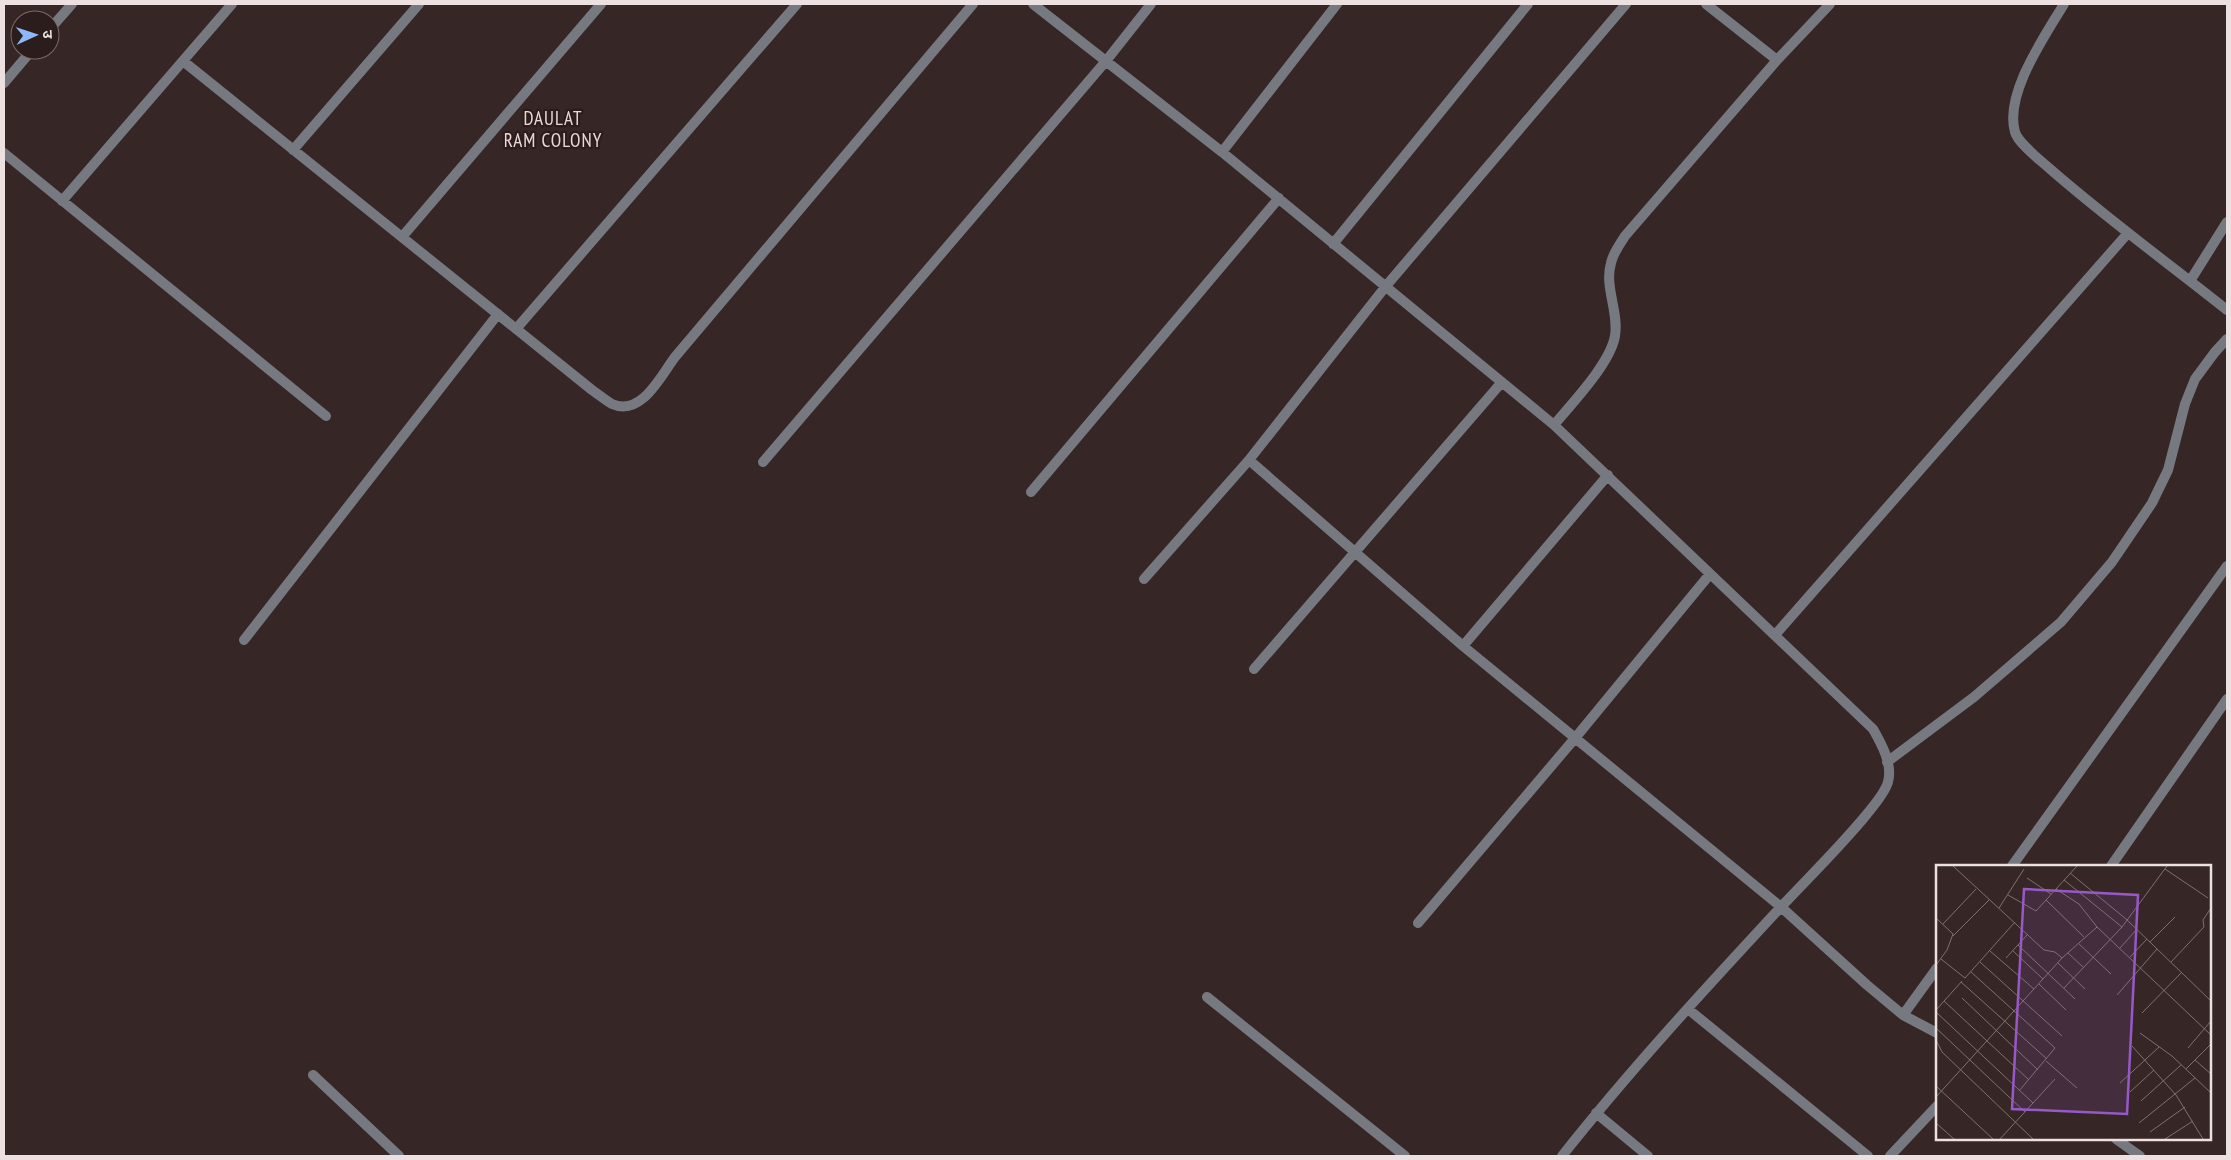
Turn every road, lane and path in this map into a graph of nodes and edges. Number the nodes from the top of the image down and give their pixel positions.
1 (72, 4) edge
2 (232, 4) edge
3 (419, 4) edge
4 (601, 4) edge
5 (797, 4) edge
6 (973, 4) edge
7 (1033, 4) edge
8 (1151, 4) edge
9 (1337, 4) edge
10 (1528, 4) edge
11 (1626, 4) edge
12 (1706, 4) edge
13 (1830, 4) edge
14 (2064, 4) edge
15 (60, 18) edge
16 (24, 60) edge
17 (1777, 60) junction
18 (183, 61) junction
19 (1106, 62) junction
20 (4, 83) edge
21 (293, 150) junction
22 (1222, 152) junction
23 (4, 153) edge
24 (1279, 198) junction
25 (62, 201) junction
26 (2227, 222) edge
27 (2128, 233) junction
28 (402, 237) junction
29 (1333, 244) junction
30 (2190, 281) junction
31 (1386, 286) junction
32 (2227, 310) edge
33 (498, 314) junction
34 (516, 329) junction
35 (2227, 339) edge
36 (1502, 382) junction
37 (326, 416) dead end
38 (1554, 425) junction
39 (1249, 460) junction
40 (763, 462) dead end
41 (1608, 476) junction
42 (1031, 492) dead end
43 (1355, 552) junction
44 (2227, 566) edge
45 (1710, 574) junction
46 (1144, 579) dead end
47 (1775, 635) junction
48 (244, 640) dead end
49 (1463, 646) junction
50 (1254, 669) dead end
51 (2227, 699) edge
52 (1576, 737) junction
53 (1887, 762) junction
54 (2013, 865) edge
55 (2113, 865) edge
56 (1781, 907) junction
57 (1418, 923) dead end
58 (1936, 969) edge
59 (1207, 996) dead end
60 (1688, 1008) junction
61 (1903, 1015) junction
62 (1936, 1032) edge
63 (313, 1074) dead end
64 (1936, 1107) edge
65 (1596, 1113) junction
66 (2117, 1140) edge
67 (399, 1156) edge
68 (1406, 1156) edge
69 (1562, 1156) edge
70 (1648, 1156) edge
71 (1868, 1156) edge
72 (1890, 1156) edge
73 (2140, 1156) edge

1 - 15 street
2 - 18 street
3 - 21 street
4 - 28 street
5 - 34 street
6 - 34 street
7 - 19 street
8 - 19 street
9 - 22 street
10 - 29 street
11 - 31 street
12 - 17 street
13 - 17 street
14 - 27 street
16 - 20 street
17 - 38 street
18 - 21 street
18 - 25 street
19 - 22 street
19 - 40 street
21 - 28 street
22 - 24 street
23 - 25 street
24 - 29 street
24 - 42 street
25 - 37 street
26 - 30 street
27 - 30 street
27 - 47 street
28 - 33 street
29 - 31 street
30 - 32 street
31 - 36 street
31 - 39 street
33 - 34 street
33 - 48 street
35 - 53 street
36 - 38 street
36 - 43 street
38 - 41 street
39 - 43 street
39 - 46 street
41 - 45 street
41 - 49 street
43 - 49 street
43 - 50 street
44 - 54 street
45 - 47 street
45 - 52 street
47 - 53 street
49 - 52 street
51 - 55 street
52 - 56 street
52 - 57 street
53 - 56 street
56 - 60 street
56 - 61 street
58 - 61 street
59 - 68 street
60 - 65 street
60 - 71 street
61 - 62 street
63 - 67 street
64 - 72 street
65 - 69 street
65 - 70 street
66 - 73 street

